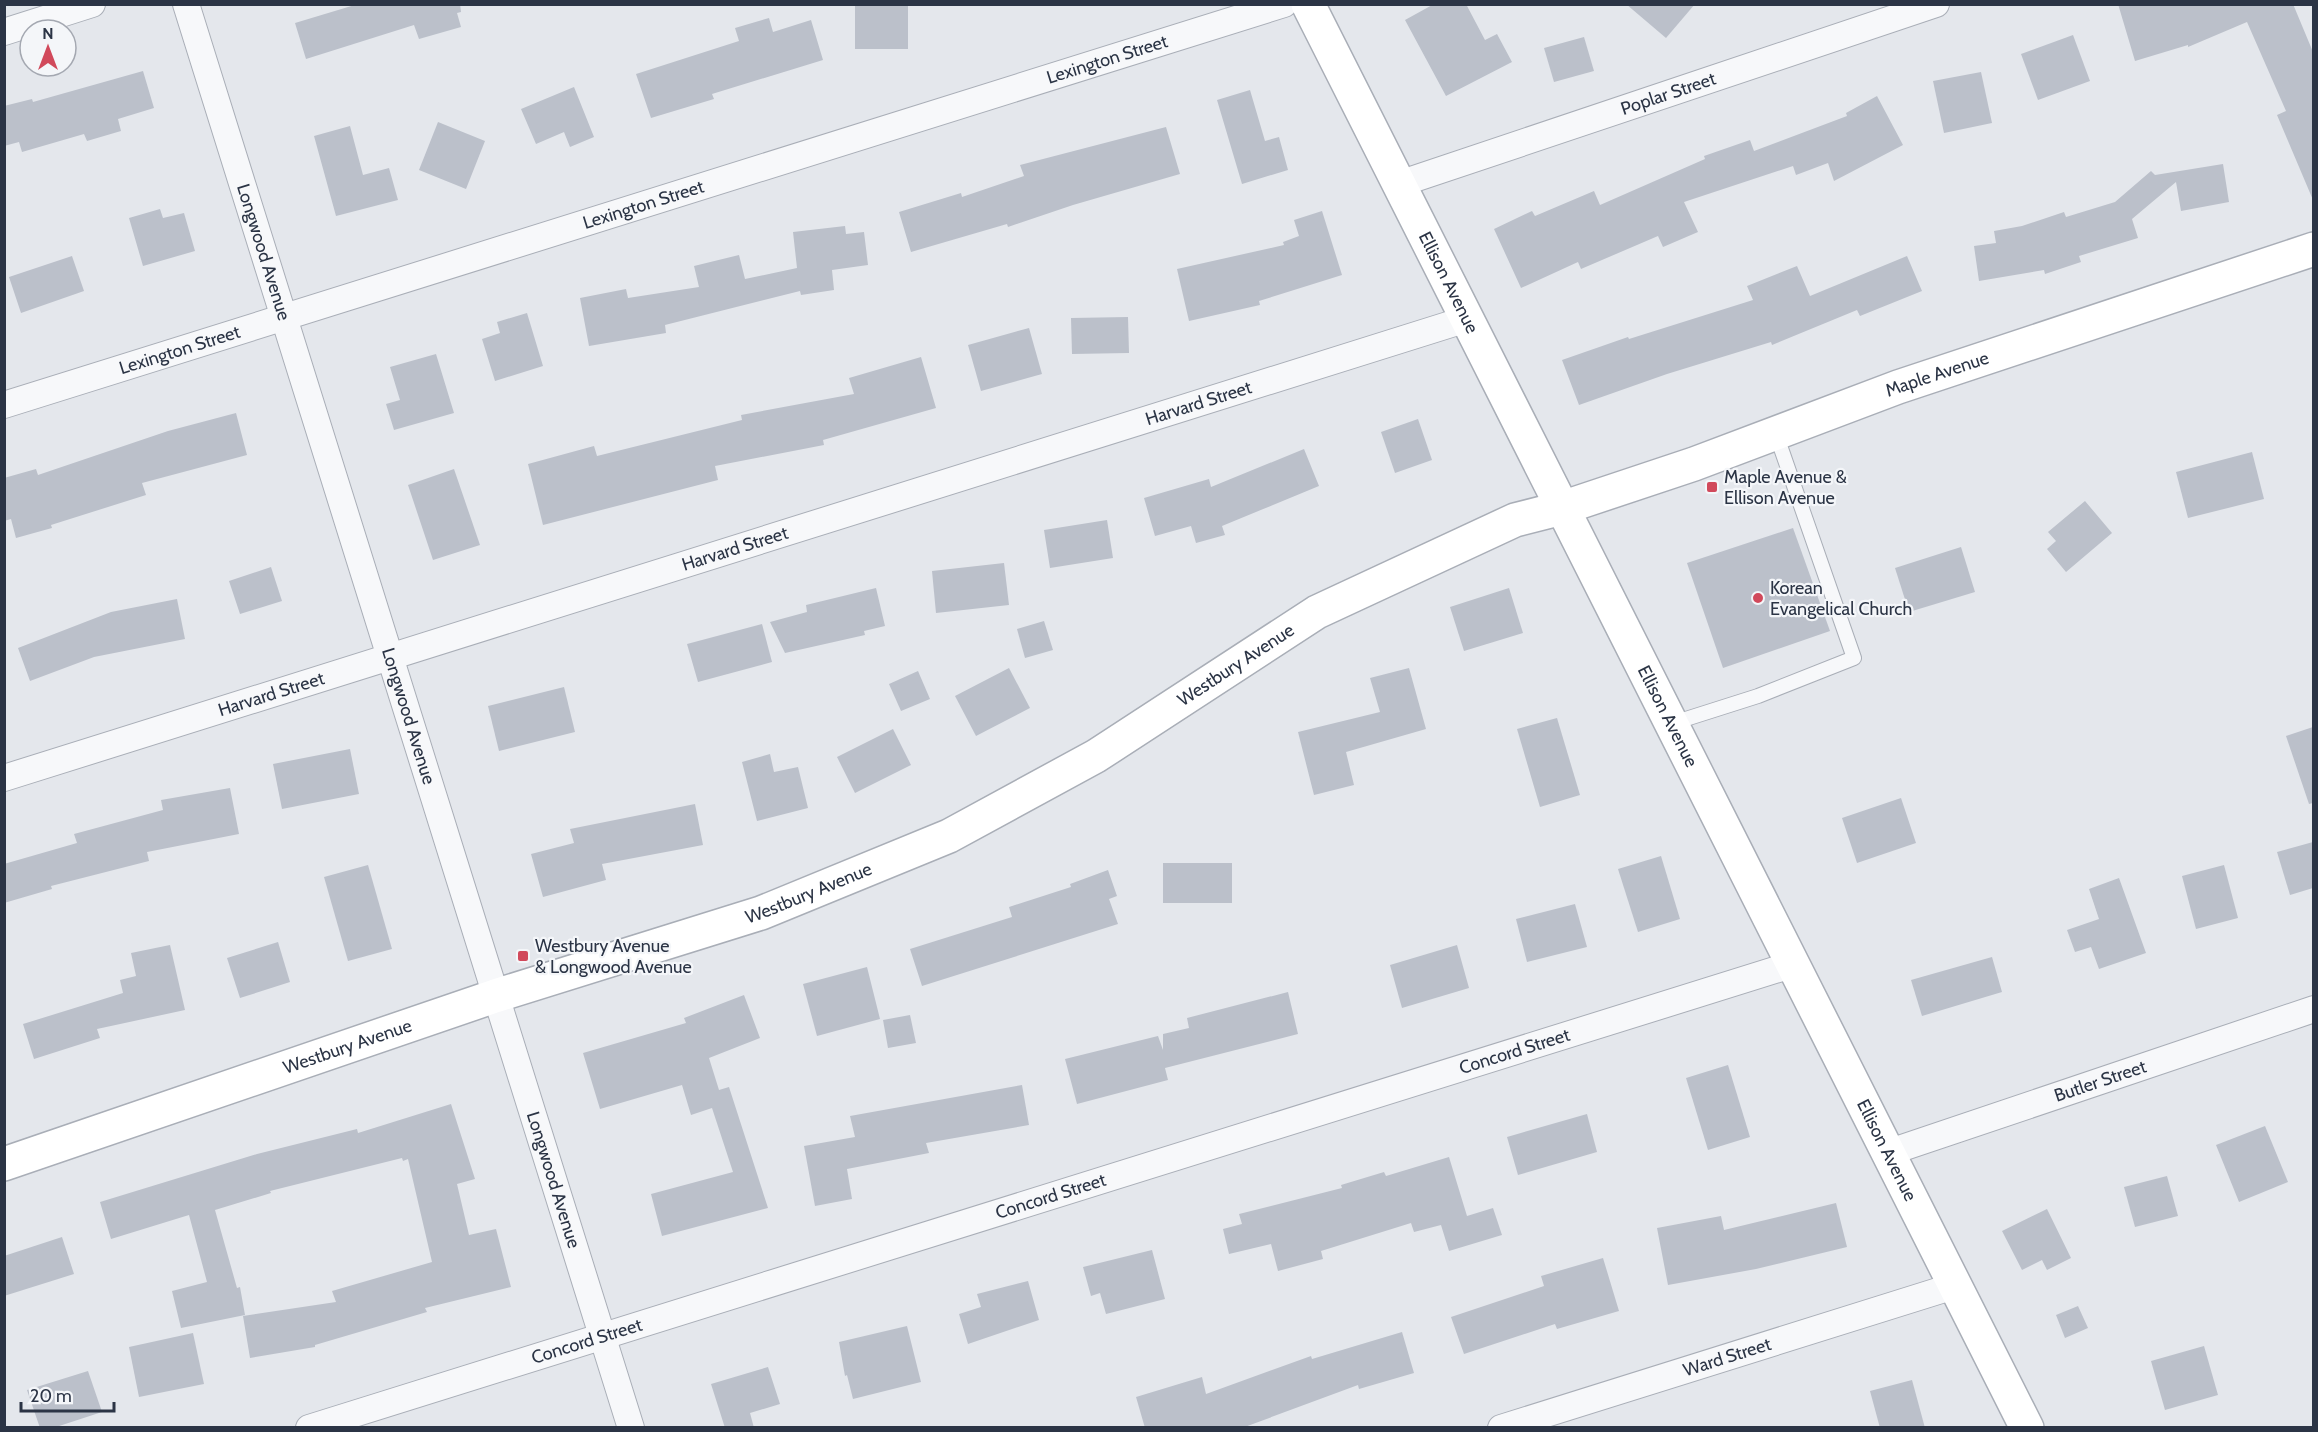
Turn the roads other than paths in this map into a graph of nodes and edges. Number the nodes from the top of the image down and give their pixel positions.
1 (92, 4) edge
2 (186, 4) edge
3 (1284, 4) edge
4 (1308, 4) edge
5 (1936, 4) edge
6 (4, 32) edge
7 (1399, 184) junction
8 (2313, 249) edge
9 (284, 318) junction
10 (1467, 319) junction
11 (4, 405) edge
12 (1776, 434) junction
13 (1562, 508) junction
14 (390, 657) junction
15 (1670, 724) junction
16 (4, 778) edge
17 (1791, 965) junction
18 (495, 996) junction
19 (2313, 1009) edge
20 (1887, 1154) junction
21 (4, 1164) edge
22 (1954, 1286) junction
23 (602, 1336) junction
24 (309, 1428) edge
25 (631, 1428) edge
26 (1501, 1428) edge
27 (2027, 1428) edge

1 - 6 street
2 - 9 street, Longwood Avenue
3 - 9 street, Lexington Street
4 - 7 main road, Ellison Avenue
5 - 7 street, Poplar Street
7 - 10 main road, Ellison Avenue
8 - 12 main road, Maple Avenue
9 - 11 street, Lexington Street
9 - 14 street, Longwood Avenue
10 - 13 main road, Ellison Avenue
10 - 14 street, Harvard Street
12 - 13 main road, Maple Avenue
12 - 15 lane
13 - 15 main road, Ellison Avenue
13 - 18 main road, Westbury Avenue
14 - 16 street, Harvard Street
14 - 18 street, Longwood Avenue
15 - 17 main road, Ellison Avenue
17 - 20 main road, Ellison Avenue
17 - 23 street, Concord Street
18 - 21 main road, Westbury Avenue
18 - 23 street, Longwood Avenue
19 - 20 street, Butler Street
20 - 22 main road, Ellison Avenue
22 - 26 street, Ward Street
22 - 27 main road, Ellison Avenue
23 - 24 street, Concord Street
23 - 25 street, Longwood Avenue

